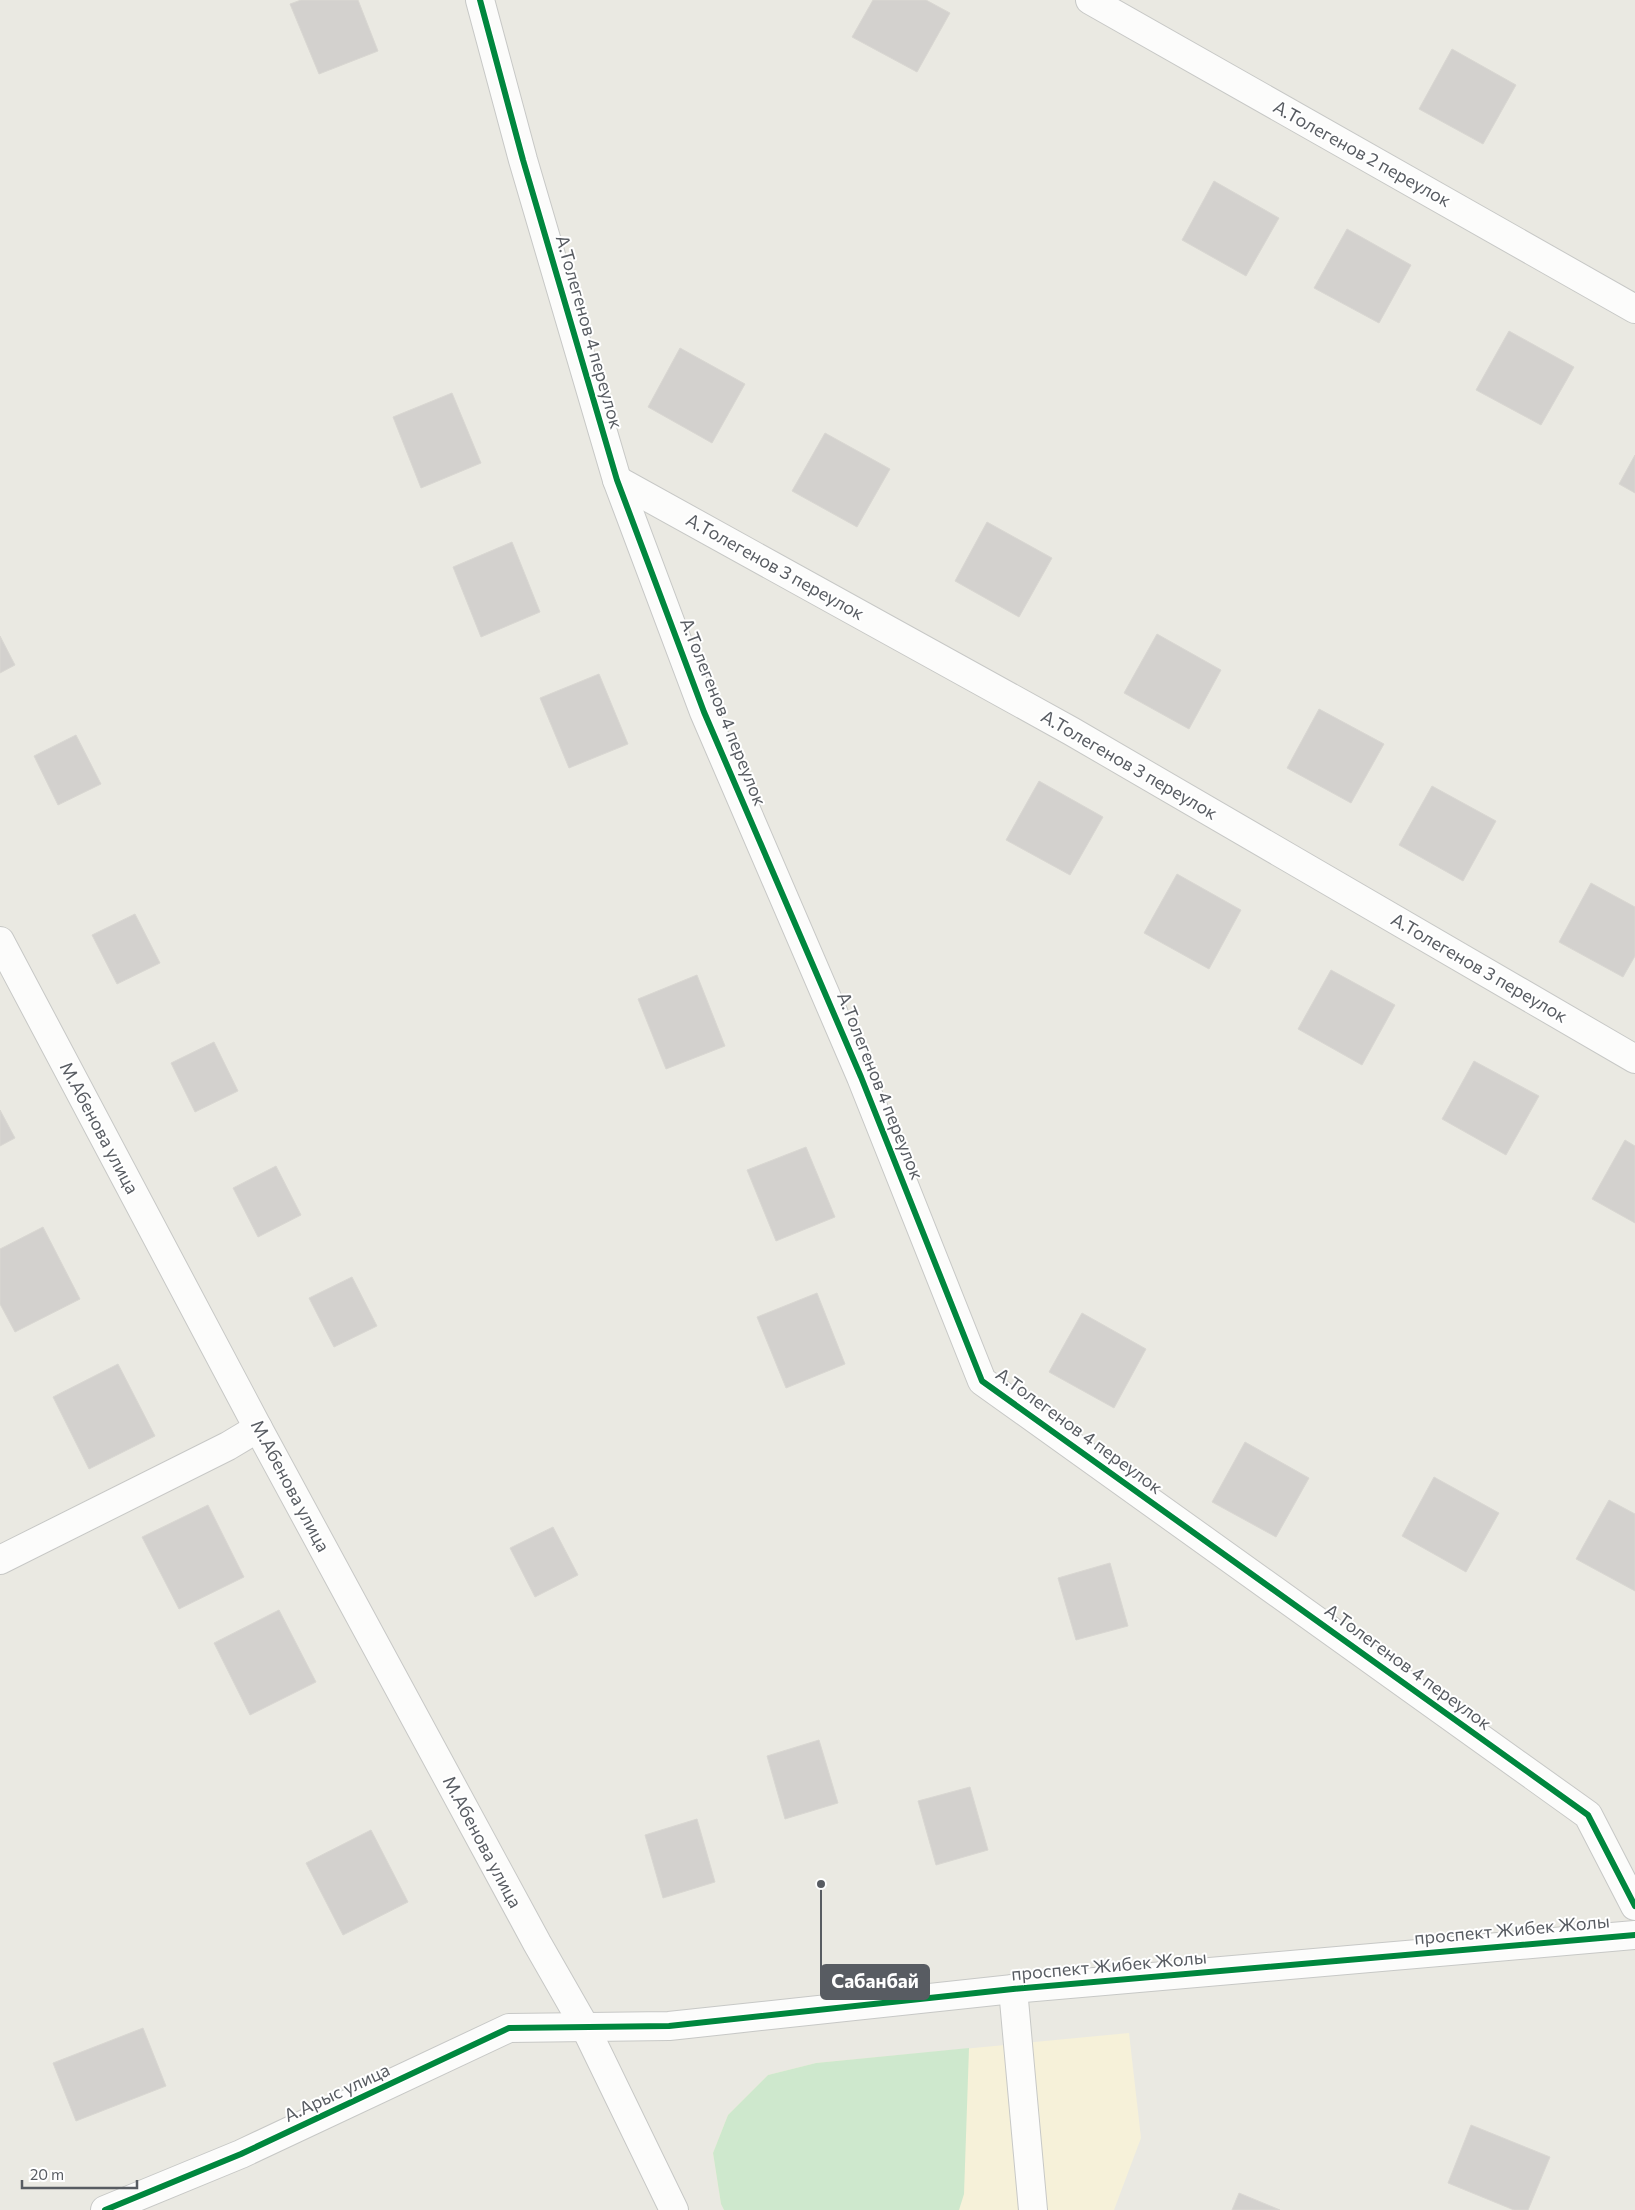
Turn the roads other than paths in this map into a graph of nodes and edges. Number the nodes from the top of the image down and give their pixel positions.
1 (480, 0) edge
2 (1090, 0) edge
3 (1635, 309) edge
4 (617, 480) junction
5 (0, 941) edge
6 (1635, 1059) edge
7 (258, 1428) junction
8 (0, 1560) edge
9 (1635, 1906) edge
10 (1635, 1934) edge
11 (1014, 1989) junction
12 (585, 2027) junction
13 (105, 2210) edge
14 (674, 2210) edge
15 (1033, 2210) edge

1 - 4 street, А.Толегенов 4 переулок
2 - 3 street, А.Толегенов 2 переулок
4 - 6 street, А.Толегенов 3 переулок
4 - 9 street, А.Толегенов 4 переулок
5 - 7 street, М.Абенова улица
7 - 8 street
7 - 12 street, М.Абенова улица
10 - 11 street, проспект Жибек Жолы
11 - 12 street, проспект Жибек Жолы
11 - 15 street
12 - 13 street, А.Арыс улица
12 - 14 street, М.Абенова улица

